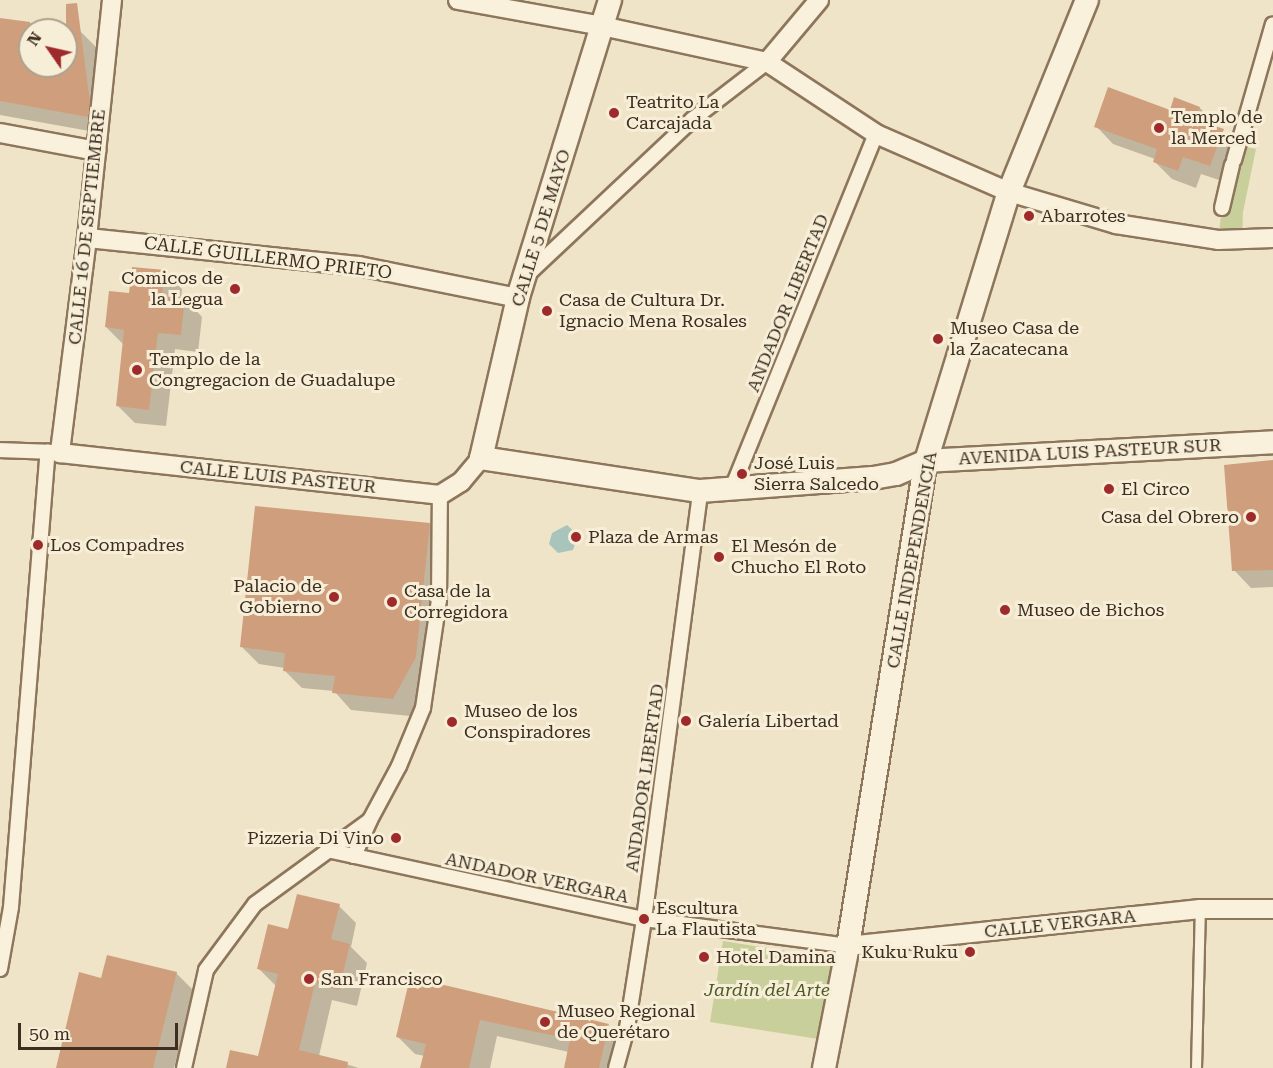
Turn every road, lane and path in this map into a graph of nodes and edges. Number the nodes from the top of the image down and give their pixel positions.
1 (112, 0) edge
2 (458, 0) edge
3 (610, 0) edge
4 (819, 0) edge
5 (1087, 0) edge
6 (1273, 24) edge
7 (602, 26) junction
8 (767, 62) junction
9 (0, 134) edge
10 (876, 134) junction
11 (96, 151) junction
12 (1008, 192) junction
13 (1222, 208) dead end
14 (87, 238) junction
15 (1273, 238) edge
16 (522, 287) junction
17 (1273, 442) edge
18 (0, 450) edge
19 (54, 452) junction
20 (481, 458) junction
21 (926, 461) junction
22 (733, 486) junction
23 (700, 491) junction
24 (440, 495) junction
25 (369, 820) junction
26 (327, 850) junction
27 (354, 856) junction
28 (1200, 909) junction
29 (1273, 909) edge
30 (644, 919) junction
31 (848, 946) junction
32 (0, 969) edge
33 (184, 1068) edge
34 (616, 1068) edge
35 (824, 1068) edge
36 (1196, 1068) edge

1 - 11 street, CALLE 16 DE SEPTIEMBRE
2 - 7 street
3 - 7 street, CALLE 5 DE MAYO
4 - 8 street
5 - 12 street, CALLE INDEPENDENCIA
6 - 13 street
7 - 8 street
7 - 16 street, CALLE 5 DE MAYO
8 - 10 street
8 - 16 street
9 - 11 street
10 - 12 street
10 - 22 street, ANDADOR LIBERTAD
11 - 14 street, CALLE 16 DE SEPTIEMBRE
12 - 15 street
12 - 21 street, CALLE INDEPENDENCIA
14 - 16 street, CALLE GUILLERMO PRIETO
14 - 19 street, CALLE 16 DE SEPTIEMBRE
16 - 20 street, CALLE 5 DE MAYO
17 - 21 street, AVENIDA LUIS PASTEUR SUR
18 - 19 street
19 - 24 street, CALLE LUIS PASTEUR
19 - 32 street
20 - 23 street, AVENIDA LUIS PASTEUR SUR
20 - 24 street
21 - 22 street, AVENIDA LUIS PASTEUR SUR
21 - 31 street, CALLE INDEPENDENCIA
22 - 23 street, AVENIDA LUIS PASTEUR SUR
23 - 30 street, ANDADOR LIBERTAD
24 - 25 street
25 - 26 street
25 - 27 street
26 - 27 street, ANDADOR VERGARA
26 - 33 street
27 - 30 street, ANDADOR VERGARA
28 - 29 street, CALLE VERGARA
28 - 31 street, CALLE VERGARA
28 - 36 lane
30 - 31 street, ANDADOR VERGARA
30 - 34 street, ANDADOR LIBERTAD
31 - 35 street, CALLE INDEPENDENCIA

